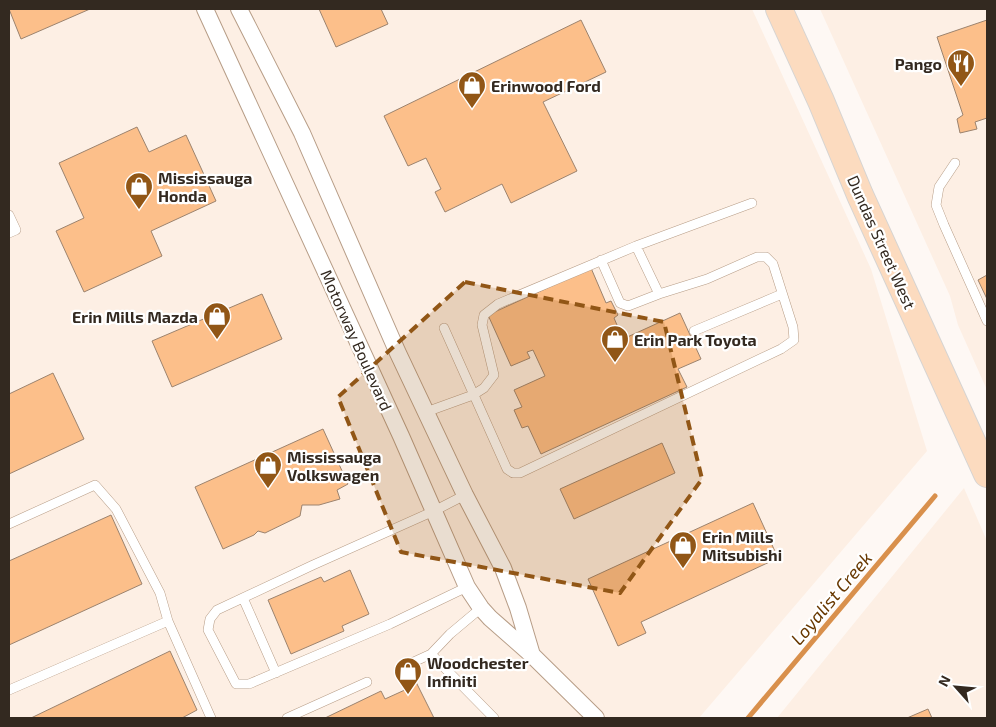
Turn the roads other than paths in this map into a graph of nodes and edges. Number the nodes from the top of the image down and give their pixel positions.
1 (205, 9) edge
2 (240, 9) edge
3 (779, 9) edge
4 (955, 163) dead end
5 (752, 203) dead end
6 (9, 215) edge
7 (9, 233) edge
8 (636, 246) junction
9 (601, 260) junction
10 (659, 294) junction
11 (782, 294) junction
12 (987, 321) edge
13 (444, 328) dead end
14 (694, 331) dead end
15 (473, 395) junction
16 (426, 412) junction
17 (987, 474) edge
18 (464, 495) junction
19 (434, 511) junction
20 (9, 524) edge
21 (468, 587) junction
22 (243, 598) junction
23 (481, 608) junction
24 (168, 621) junction
25 (431, 654) junction
26 (532, 654) junction
27 (406, 665) dead end
28 (276, 672) junction
29 (367, 682) dead end
30 (9, 690) edge
31 (212, 718) edge
32 (287, 718) edge
33 (494, 718) edge
34 (596, 718) edge

1 - 19 street, Motorway Boulevard
2 - 16 street, Motorway Boulevard
3 - 17 main road, Dundas Street West
4 - 12 lane
5 - 8 lane
6 - 7 lane
8 - 9 lane
8 - 10 lane
9 - 10 lane
9 - 15 lane
10 - 11 lane
11 - 14 lane
11 - 15 lane
13 - 15 lane
15 - 16 lane
16 - 18 street, Motorway Boulevard
18 - 19 lane
18 - 26 street, Motorway Boulevard
19 - 21 street, Motorway Boulevard
19 - 22 lane
20 - 24 lane
21 - 23 street, Motorway Boulevard
21 - 28 lane
22 - 28 lane
22 - 28 lane
23 - 25 lane
23 - 26 street, Motorway Boulevard
24 - 30 lane
24 - 31 lane
25 - 27 lane
25 - 33 lane
26 - 34 street, Motorway Boulevard
29 - 32 lane

